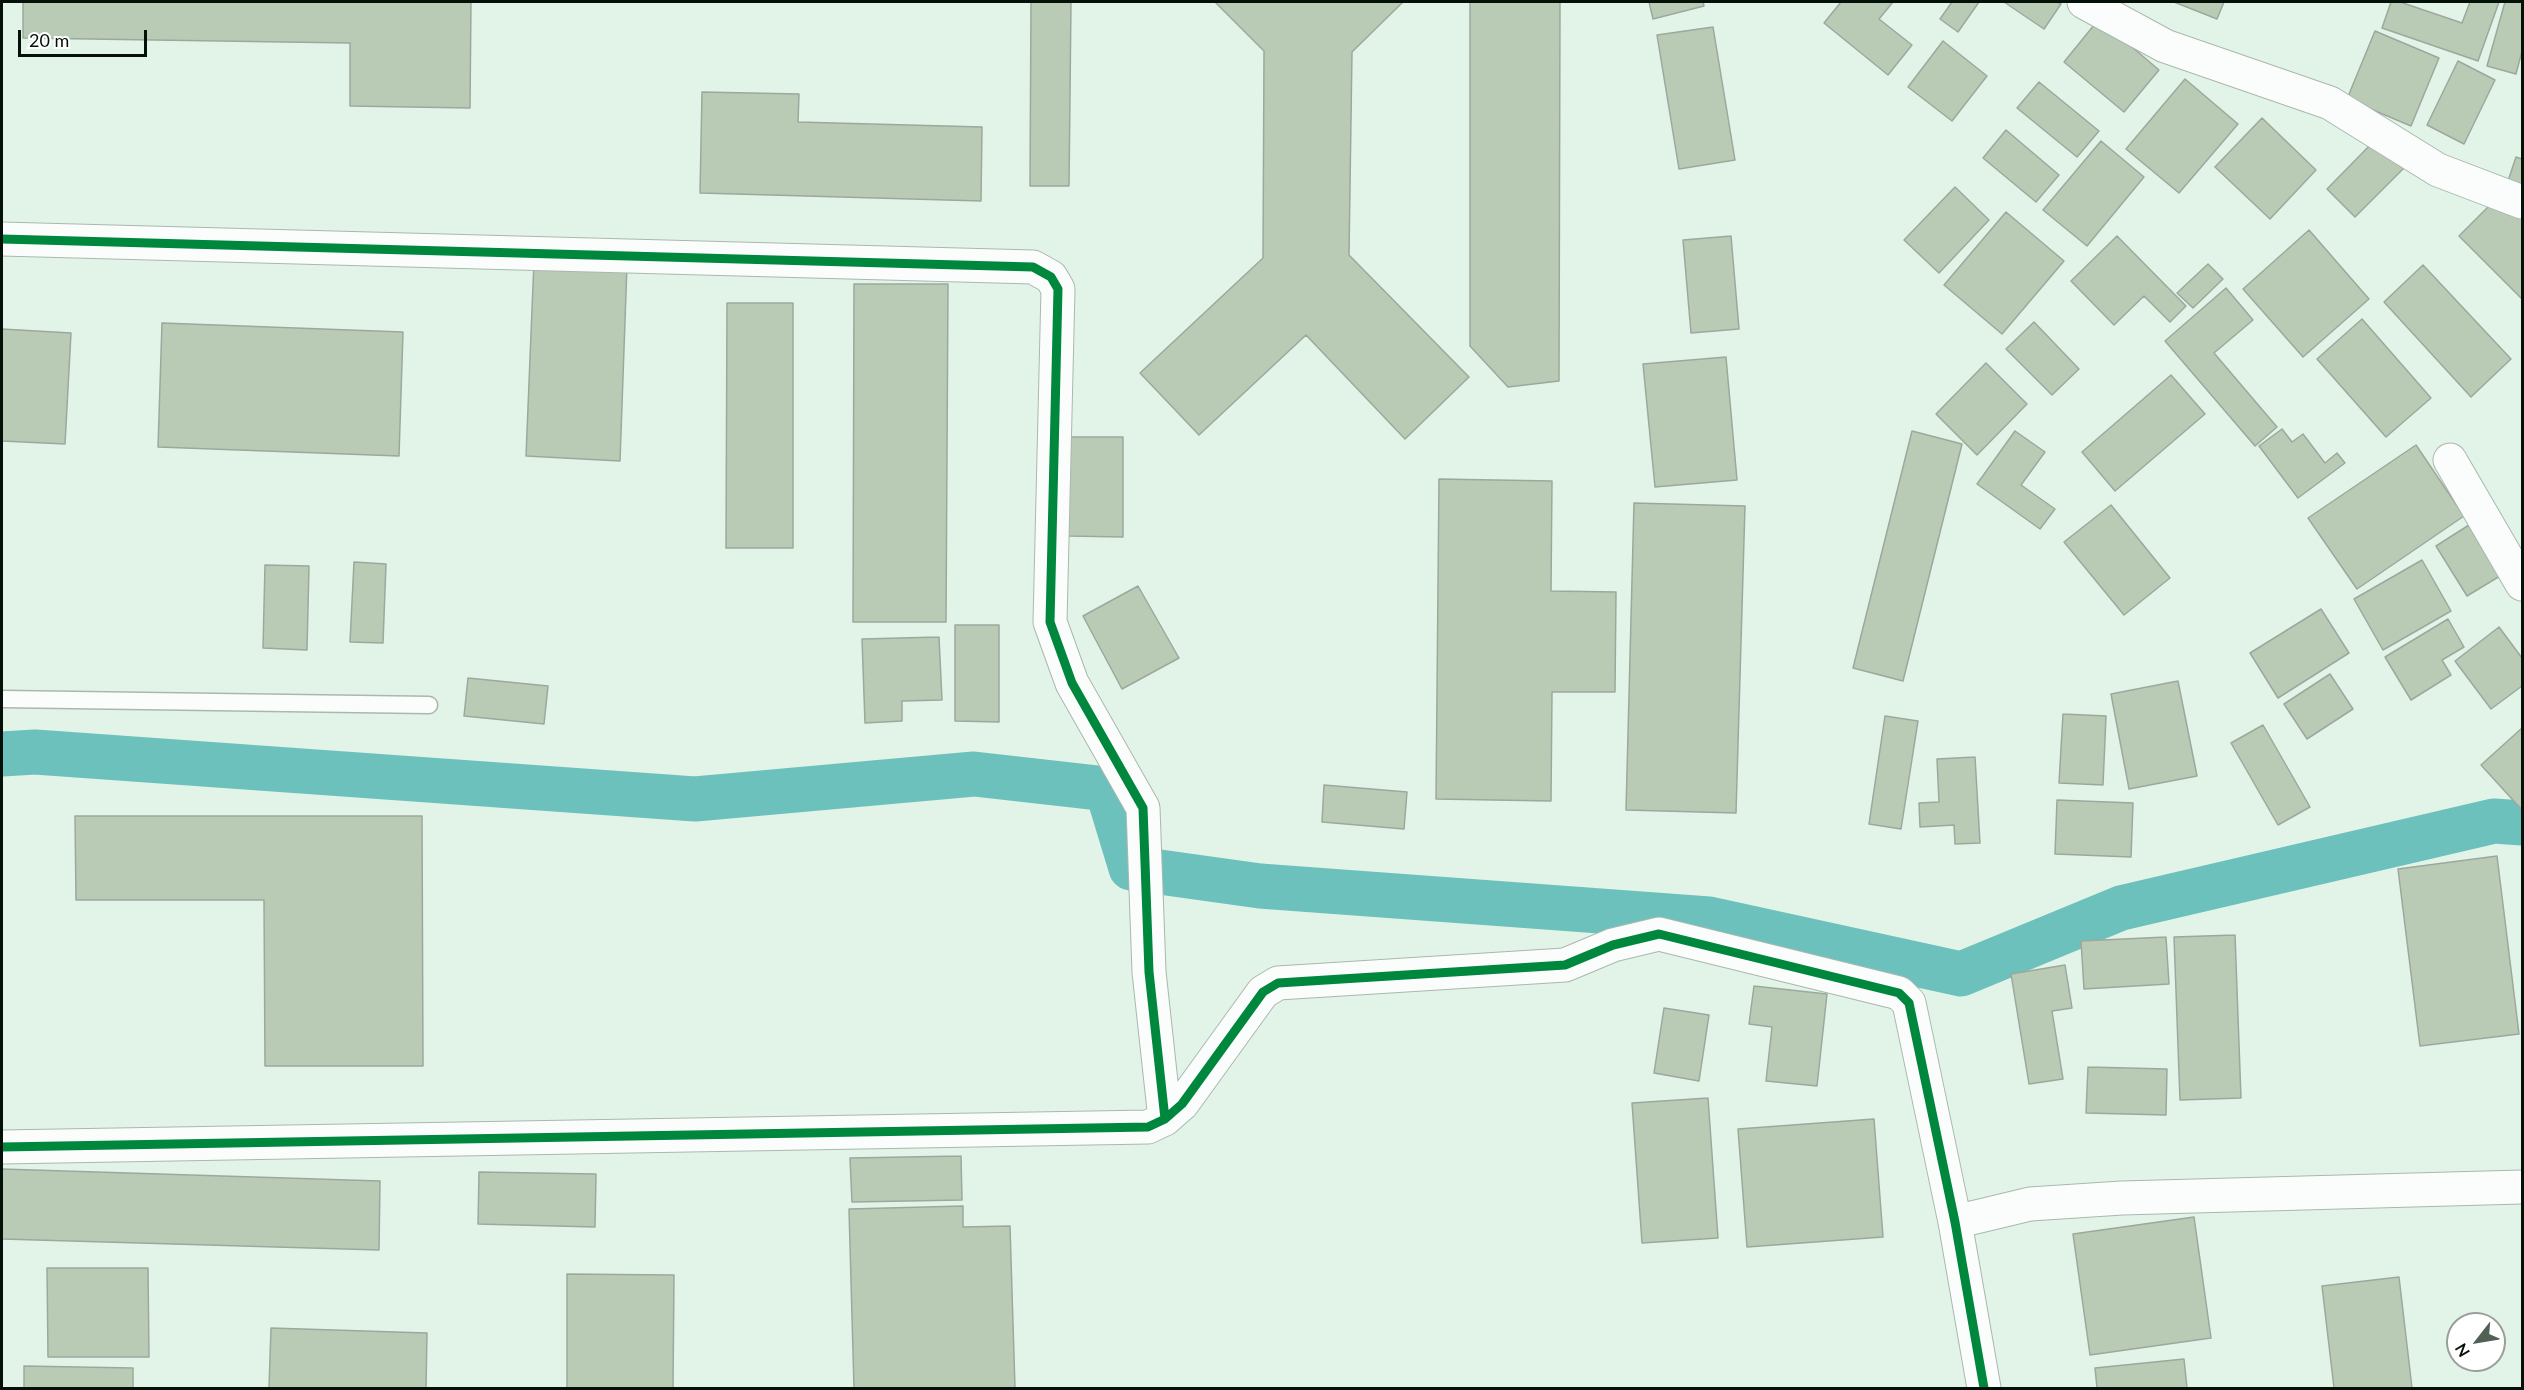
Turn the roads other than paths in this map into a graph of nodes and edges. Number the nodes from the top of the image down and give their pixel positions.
1 (2084, 2) edge
2 (2523, 202) edge
3 (2, 239) edge
4 (2450, 460) dead end
5 (2523, 584) edge
6 (2, 699) edge
7 (429, 705) dead end
8 (1165, 1119) junction
9 (2, 1147) edge
10 (2523, 1187) edge
11 (1955, 1222) junction
12 (1984, 1389) edge

1 - 2 street
3 - 8 street
4 - 5 street
6 - 7 lane
8 - 9 street
8 - 11 street
10 - 11 street
11 - 12 street

